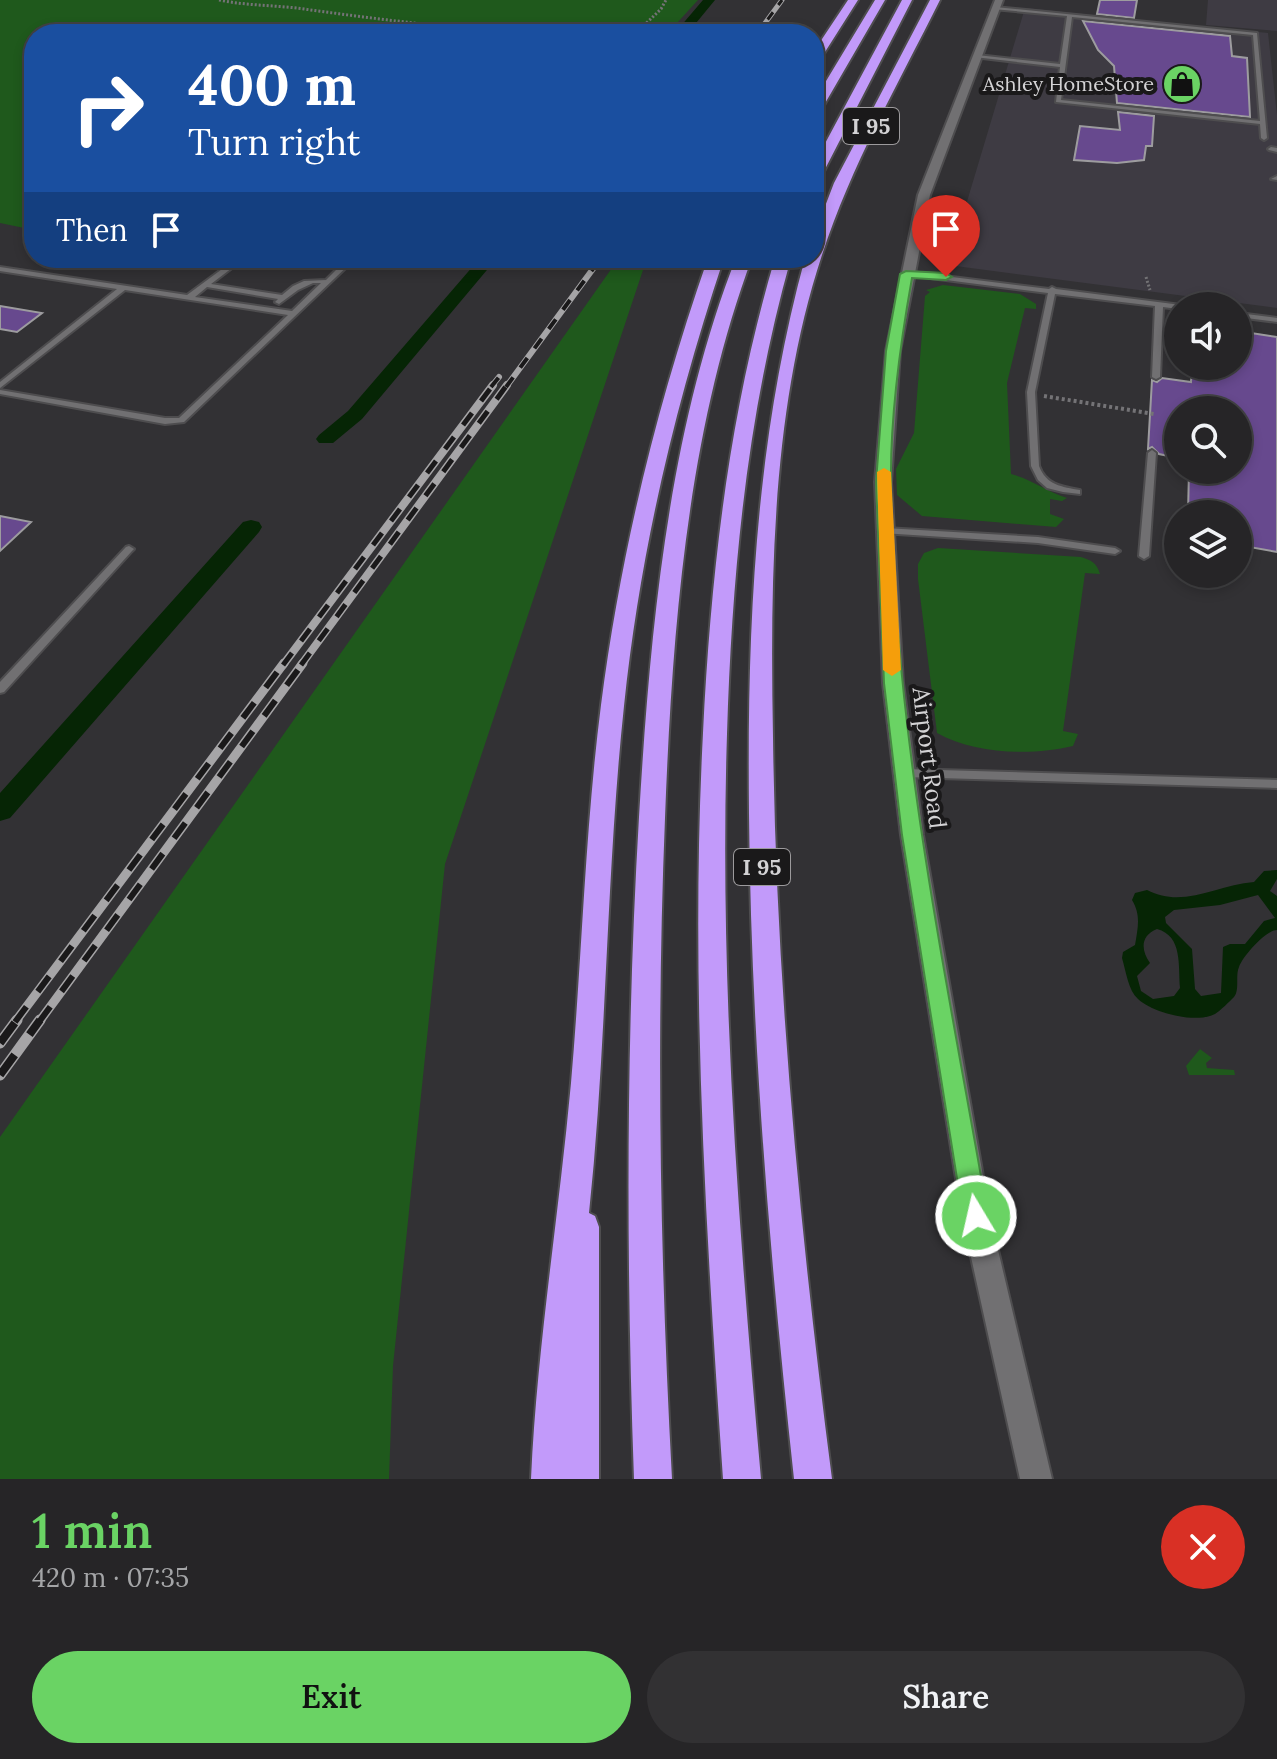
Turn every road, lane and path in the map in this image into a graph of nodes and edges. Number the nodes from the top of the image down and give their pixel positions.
1 (219, 0) edge
2 (666, 0) edge
3 (853, 0) edge
4 (880, 0) edge
5 (907, 0) edge
6 (935, 0) edge
7 (997, 4) edge
8 (1070, 15) junction
9 (416, 24) edge
10 (643, 24) edge
11 (824, 45) edge
12 (977, 57) junction
13 (1064, 66) junction
14 (824, 95) edge
15 (1263, 123) junction
16 (1264, 138) dead end
17 (824, 158) edge
18 (824, 229) edge
19 (228, 268) edge
20 (342, 268) edge
21 (712, 268) edge
22 (741, 268) edge
23 (780, 268) edge
24 (811, 268) edge
25 (0, 269) edge
26 (907, 273) junction
27 (328, 282) junction
28 (205, 285) junction
29 (123, 288) junction
30 (1052, 289) junction
31 (188, 298) junction
32 (284, 298) junction
33 (1159, 304) junction
34 (1164, 305) edge
35 (270, 310) junction
36 (294, 314) junction
37 (1252, 317) edge
38 (1277, 320) edge
39 (1156, 377) dead end
40 (0, 386) edge
41 (0, 392) edge
42 (1031, 394) junction
43 (1154, 414) dead end
44 (1152, 453) dead end
45 (1077, 492) dead end
46 (885, 531) junction
47 (129, 549) dead end
48 (1115, 551) dead end
49 (1144, 556) dead end
50 (0, 689) edge
51 (904, 773) junction
52 (1277, 784) edge
53 (585, 1085) junction
54 (550, 1479) edge
55 (580, 1479) edge
56 (653, 1479) edge
57 (742, 1479) edge
58 (813, 1479) edge
59 (1036, 1479) edge

1 - 9 path
2 - 10 path
3 - 11 highway
4 - 14 highway
5 - 17 highway
6 - 18 highway, I 95
7 - 8 lane
7 - 12 street, Airport Road
8 - 13 lane
8 - 15 lane
12 - 13 lane
12 - 26 street, Airport Road
13 - 15 lane
15 - 16 lane
19 - 28 lane
20 - 27 lane
21 - 53 highway
22 - 56 highway
23 - 57 highway
24 - 58 highway, I 95
25 - 29 lane
26 - 30 lane
26 - 46 street, Airport Road
27 - 32 lane
27 - 36 lane
28 - 31 lane
28 - 32 lane
29 - 31 lane
29 - 40 lane
30 - 33 lane
30 - 42 lane
31 - 35 lane
32 - 35 lane
33 - 34 lane
33 - 39 lane
35 - 36 lane
36 - 41 lane
37 - 38 lane
42 - 43 path
42 - 45 lane
44 - 49 lane
46 - 48 lane
46 - 51 street, Airport Road
47 - 50 lane
51 - 52 lane
51 - 59 street, Airport Road
53 - 54 highway
53 - 55 highway

